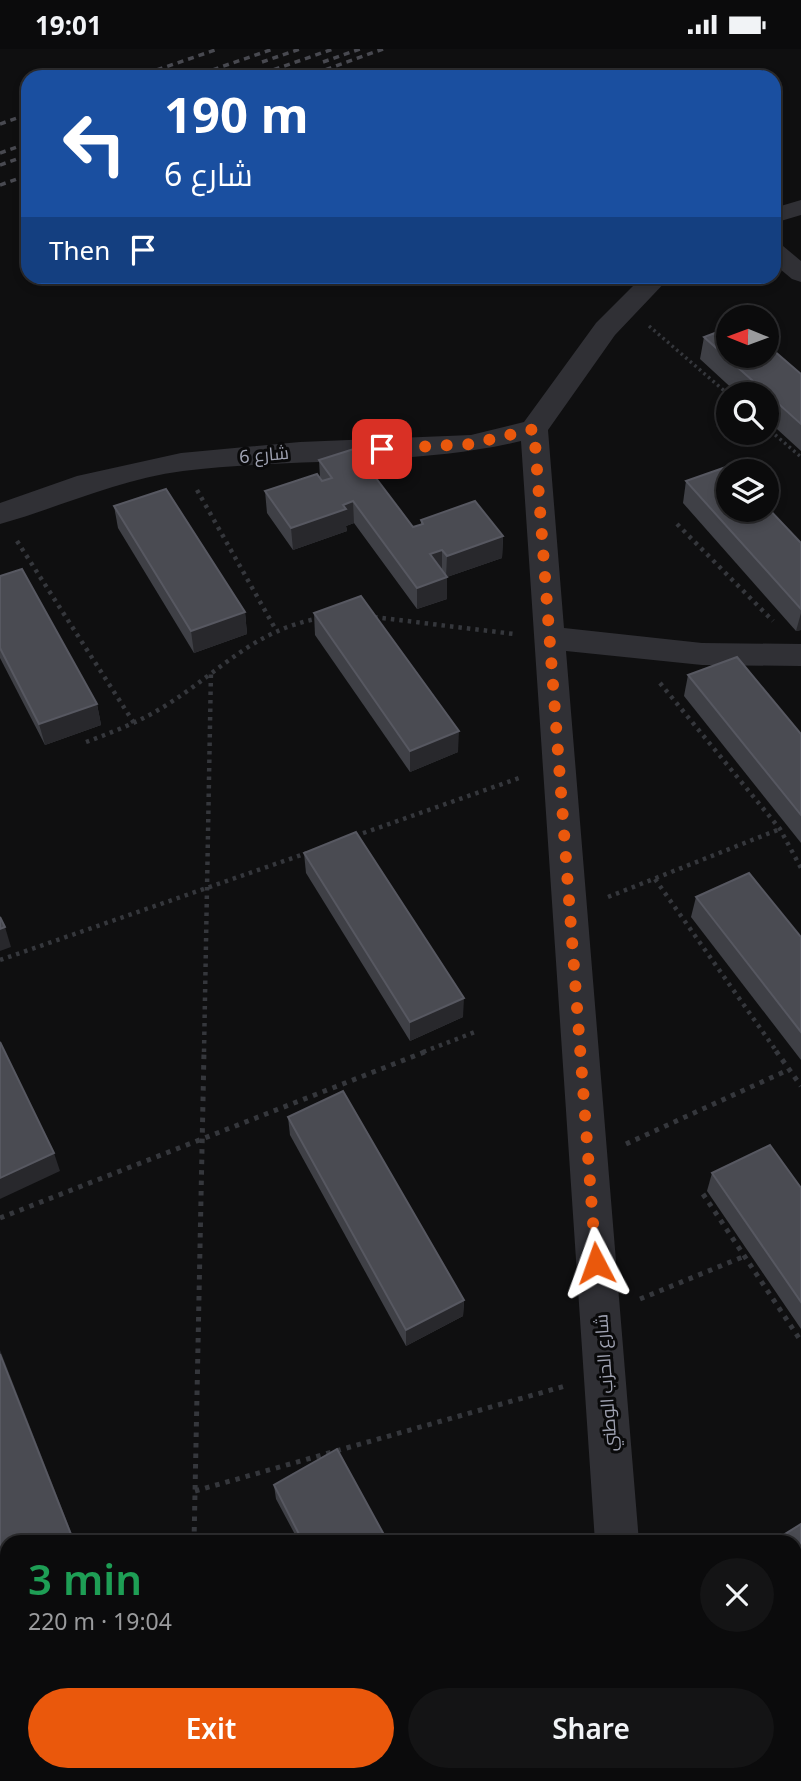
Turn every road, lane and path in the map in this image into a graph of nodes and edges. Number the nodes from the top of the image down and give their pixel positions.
1 (801, 207) edge
2 (781, 214) edge
3 (781, 257) edge
4 (801, 274) edge
5 (649, 284) edge
6 (625, 306) junction
7 (716, 384) edge
8 (534, 429) junction
9 (779, 439) edge
10 (801, 457) edge
11 (181, 463) junction
12 (677, 524) dead end
13 (7, 526) edge
14 (370, 617) edge
15 (329, 618) edge
16 (276, 630) junction
17 (782, 630) dead end
18 (550, 638) junction
19 (631, 647) junction
20 (801, 655) edge
21 (211, 670) junction
22 (134, 723) junction
23 (86, 743) dead end
24 (559, 764) junction
25 (780, 829) junction
26 (350, 837) edge
27 (311, 851) edge
28 (801, 867) edge
29 (656, 879) junction
30 (207, 888) junction
31 (570, 912) junction
32 (0, 960) edge
33 (475, 1032) dead end
34 (788, 1070) junction
35 (801, 1086) edge
36 (202, 1138) junction
37 (589, 1161) junction
38 (703, 1194) dead end
39 (0, 1218) edge
40 (745, 1256) junction
41 (600, 1315) junction
42 (801, 1341) edge
43 (605, 1375) junction
44 (195, 1491) junction
45 (790, 1532) edge
46 (194, 1535) edge
47 (616, 1535) edge
48 (783, 1535) edge

1 - 2 street
3 - 4 street
5 - 6 street
6 - 7 path
6 - 8 street
8 - 11 street, شارع 6
8 - 18 street, شارع الحزب الوطني
9 - 10 path
11 - 13 street, شارع 6
11 - 16 path
12 - 17 path
13 - 22 path
14 - 18 path
15 - 16 path
16 - 21 path
18 - 19 street
18 - 24 street, شارع الحزب الوطني
19 - 20 street
19 - 25 path
21 - 22 path
21 - 30 path
22 - 23 path
24 - 26 path
24 - 31 street, شارع الحزب الوطني
25 - 28 path
25 - 29 path
27 - 30 path
29 - 31 path
29 - 34 path
30 - 32 path
30 - 36 path
31 - 37 street, شارع الحزب الوطني
33 - 36 path
34 - 35 path
34 - 37 path
36 - 39 path
36 - 44 path
37 - 41 street, شارع الحزب الوطني
38 - 40 path
40 - 41 path
40 - 42 path
41 - 43 street, شارع الحزب الوطني
43 - 44 path
43 - 47 street, شارع الحزب الوطني
44 - 46 path
45 - 48 path

